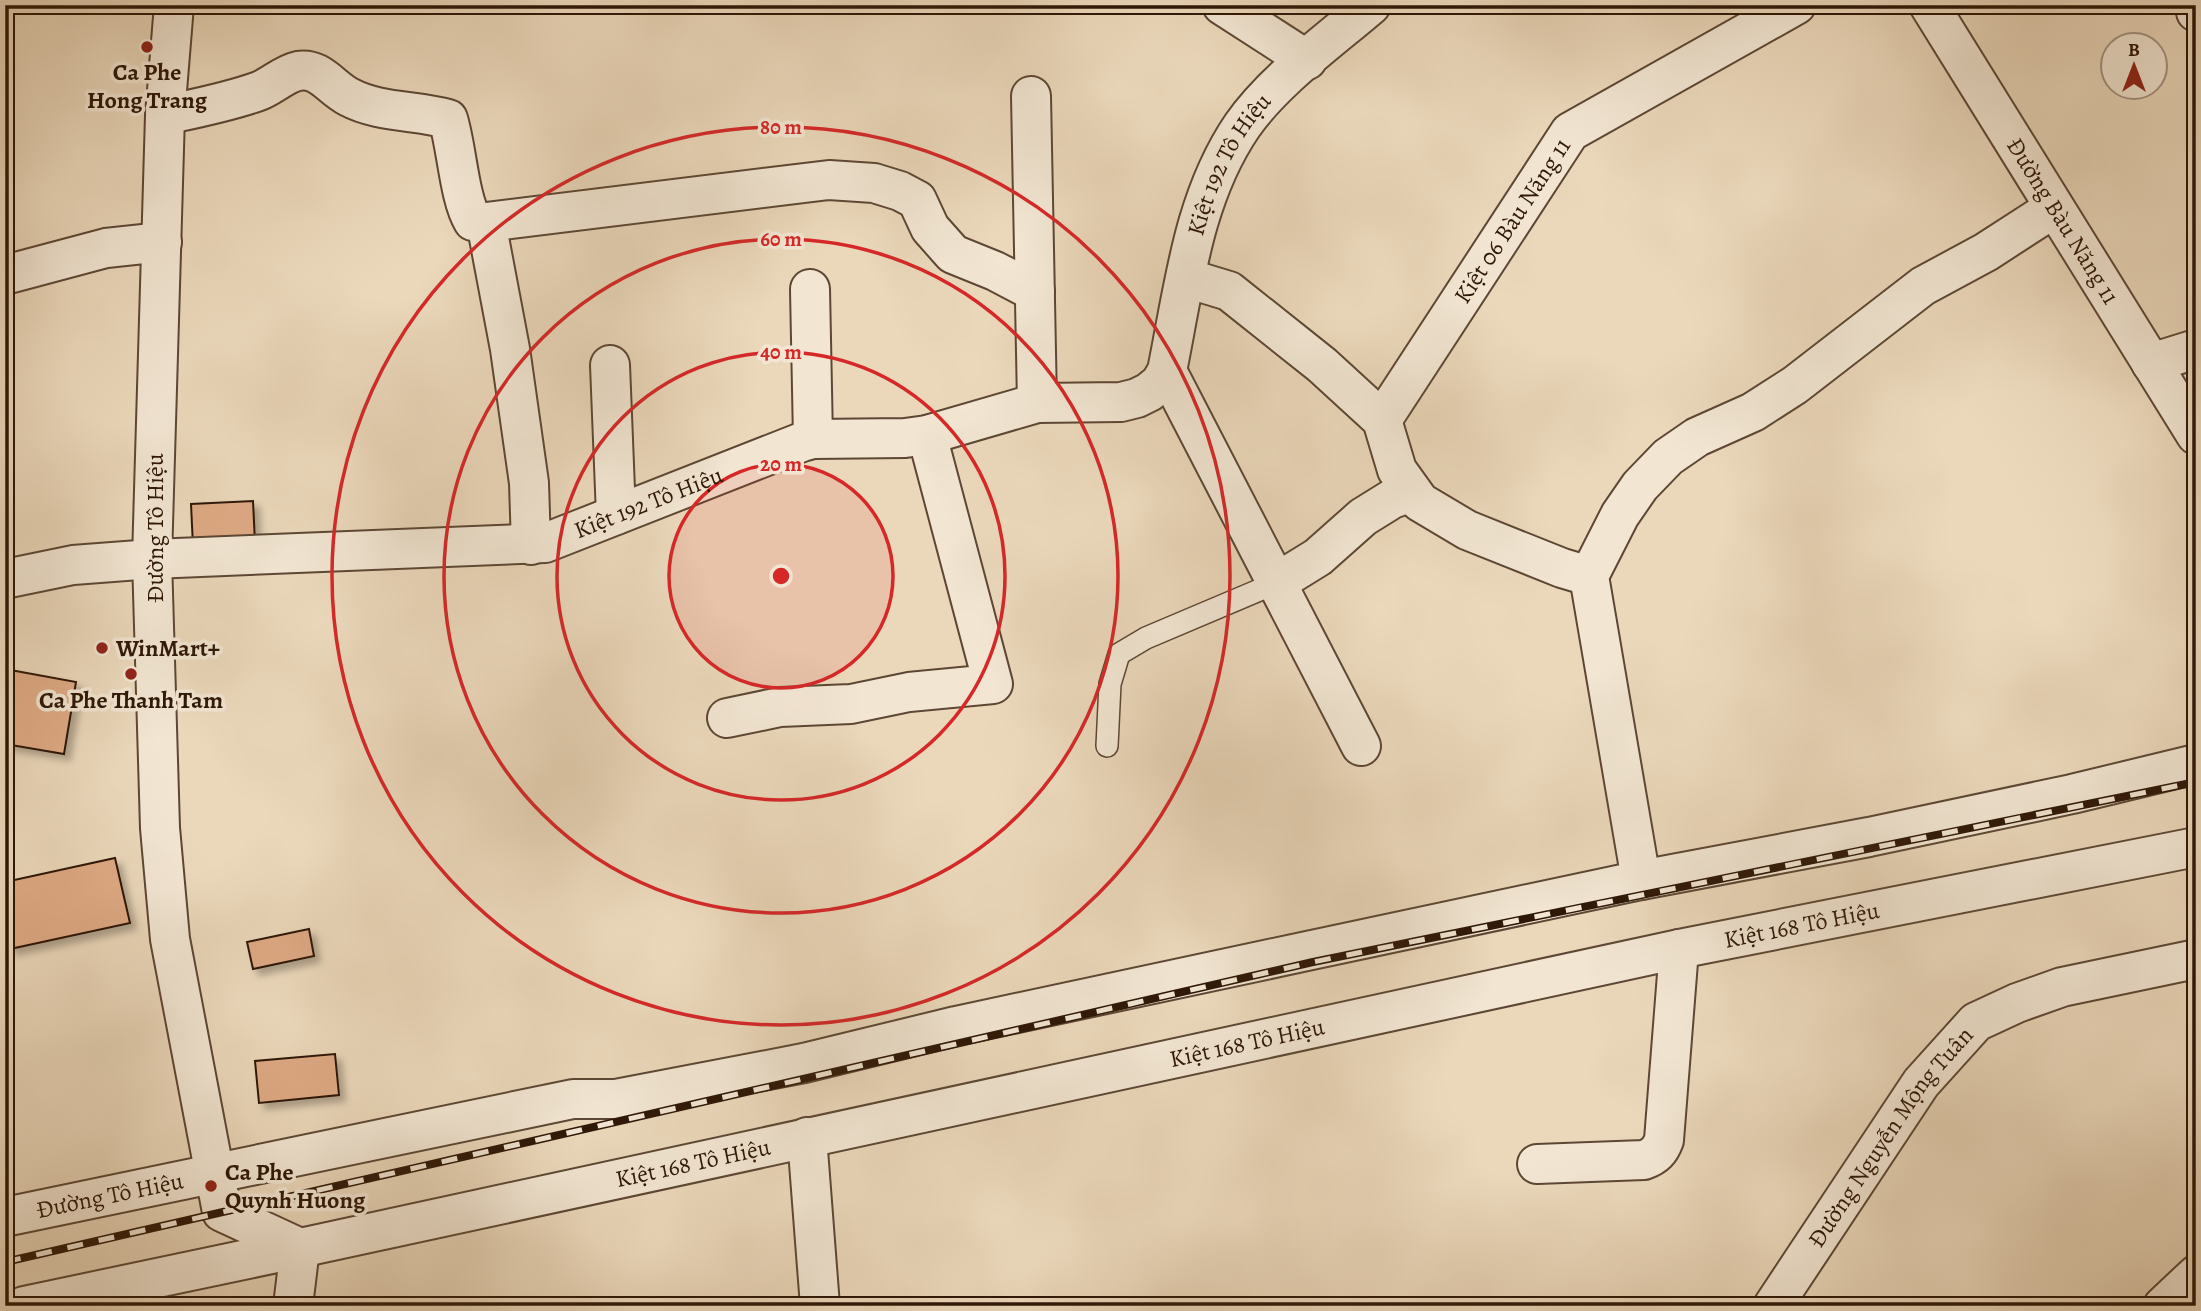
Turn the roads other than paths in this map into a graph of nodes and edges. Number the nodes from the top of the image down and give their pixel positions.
1 (174, 5) edge
2 (1222, 5) edge
3 (1371, 5) edge
4 (1796, 5) edge
5 (1928, 5) edge
6 (2195, 5) edge
7 (2196, 12) edge
8 (1307, 60) junction
9 (1031, 96) dead end
10 (165, 115) junction
11 (2054, 208) junction
12 (486, 222) junction
13 (162, 242) junction
14 (5, 275) edge
15 (1186, 278) junction
16 (810, 289) dead end
17 (1035, 292) junction
18 (2196, 349) edge
19 (2151, 363) junction
20 (610, 365) dead end
21 (1167, 371) junction
22 (1037, 403) junction
23 (1382, 420) junction
24 (927, 435) junction
25 (2196, 435) edge
26 (813, 439) junction
27 (1412, 492) junction
28 (616, 515) junction
29 (531, 545) junction
30 (152, 559) junction
31 (1589, 576) junction
32 (5, 579) edge
33 (1276, 583) junction
34 (727, 718) dead end
35 (1107, 746) dead end
36 (1361, 746) dead end
37 (2196, 764) edge
38 (2196, 847) edge
39 (1641, 880) junction
40 (1679, 949) junction
41 (2196, 958) edge
42 (807, 1137) junction
43 (1537, 1164) dead end
44 (213, 1173) junction
45 (5, 1217) edge
46 (300, 1248) junction
47 (2196, 1275) edge
48 (24, 1306) edge
49 (293, 1306) edge
50 (820, 1306) edge
51 (1773, 1306) edge
52 (2163, 1306) edge

1 - 10 street, Đường Tô Hiệu
2 - 8 street
3 - 8 street, Kiệt 192 Tô Hiệu
4 - 23 street, Kiệt 06 Bàu Năng 11
5 - 11 street, Đường Bàu Năng 11
6 - 7 street
8 - 15 street, Kiệt 192 Tô Hiệu
9 - 17 street
10 - 12 street
10 - 13 street, Đường Tô Hiệu
11 - 19 street, Đường Bàu Năng 11
11 - 31 street
12 - 17 street
12 - 29 street
13 - 14 street
13 - 30 street, Đường Tô Hiệu
15 - 21 street, Kiệt 192 Tô Hiệu
15 - 23 street
16 - 26 street
17 - 22 street
18 - 19 street
19 - 25 street, Đường Bàu Năng 11
20 - 28 street
21 - 22 street, Kiệt 192 Tô Hiệu
21 - 33 street
22 - 24 street, Kiệt 192 Tô Hiệu
23 - 27 street
24 - 26 street, Kiệt 192 Tô Hiệu
24 - 34 street
26 - 28 street, Kiệt 192 Tô Hiệu
27 - 31 street
27 - 33 street
28 - 29 street, Kiệt 192 Tô Hiệu
29 - 30 street, Kiệt 192 Tô Hiệu
30 - 32 street, Kiệt 192 Tô Hiệu
30 - 44 street, Đường Tô Hiệu
31 - 39 street
33 - 35 lane
33 - 36 street
37 - 39 street
38 - 40 street, Kiệt 168 Tô Hiệu
39 - 44 street
40 - 42 street, Kiệt 168 Tô Hiệu
40 - 43 street
41 - 51 street, Đường Nguyễn Mộng Tuân
42 - 46 street, Kiệt 168 Tô Hiệu
42 - 50 street
44 - 45 street, Đường Tô Hiệu
44 - 46 street, Đường Tô Hiệu
46 - 48 street, Kiệt 168 Tô Hiệu
46 - 49 street
47 - 52 street

